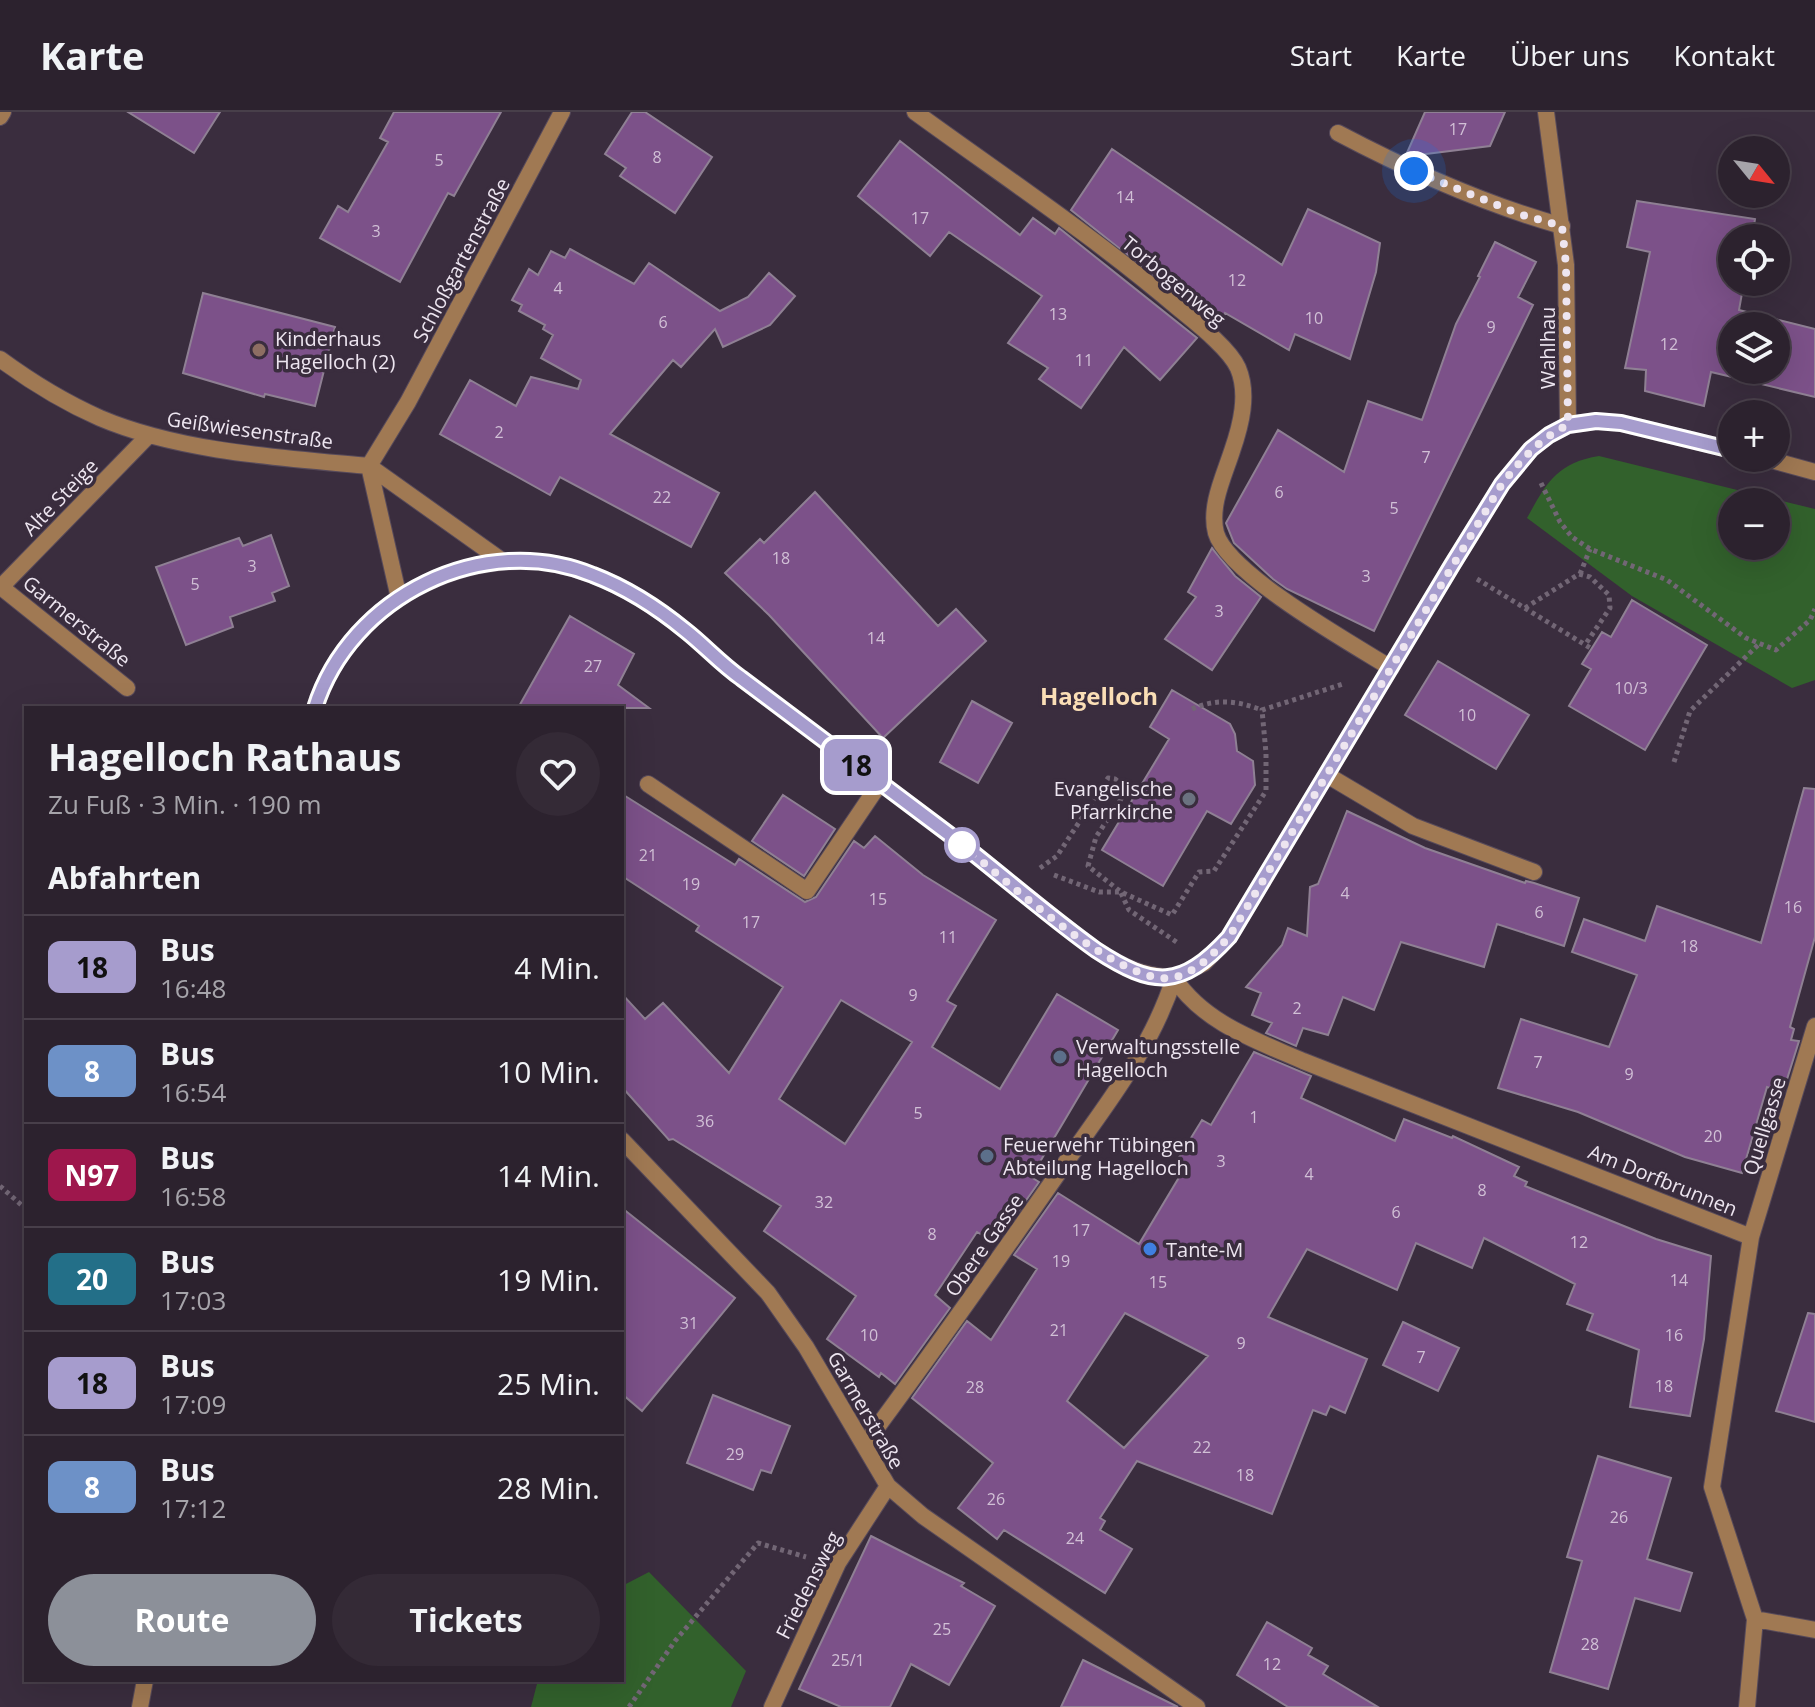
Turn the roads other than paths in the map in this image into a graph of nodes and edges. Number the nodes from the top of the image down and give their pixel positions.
1 (3, 112) edge
2 (562, 112) edge
3 (915, 112) edge
4 (1546, 112) edge
5 (0, 117) edge
6 (1338, 133) dead end
7 (1562, 226) junction
8 (0, 359) edge
9 (1568, 425) junction
10 (149, 435) junction
11 (1718, 447) edge
12 (1790, 465) edge
13 (369, 466) junction
14 (1815, 472) edge
15 (501, 560) junction
16 (1, 587) edge
17 (399, 598) junction
18 (1391, 668) junction
19 (127, 688) dead end
20 (316, 706) edge
21 (1327, 775) junction
22 (880, 783) junction
23 (648, 784) dead end
24 (1534, 872) dead end
25 (1174, 978) junction
26 (1815, 1026) edge
27 (624, 1142) edge
28 (1751, 1237) junction
29 (864, 1445) junction
30 (888, 1486) junction
31 (1755, 1619) junction
32 (1815, 1630) edge
33 (145, 1682) edge
34 (140, 1707) edge
35 (772, 1707) edge
36 (1197, 1707) edge
37 (1747, 1707) edge

1 - 5 street
2 - 13 street, Schloßgartenstraße
3 - 18 street, Torbogenweg
4 - 7 street, Wahlhau
6 - 7 street
7 - 9 street, Wahlhau
8 - 10 street, Geißwiesenstraße
9 - 11 street
9 - 18 street
10 - 13 street, Geißwiesenstraße
10 - 16 street, Alte Steige
12 - 14 street
13 - 15 street
13 - 17 street
15 - 17 street
15 - 22 street
16 - 19 street, Garmerstraße
17 - 20 street
18 - 21 street
21 - 24 street
21 - 25 street
22 - 23 street
22 - 25 street
25 - 28 street, Am Dorfbrunnen
25 - 29 street, Obere Gasse
26 - 28 street, Quellgasse
27 - 29 street, Garmerstraße
28 - 31 street, Am Dorfbrunnen
29 - 30 street, Garmerstraße
30 - 35 street, Friedensweg
30 - 36 street, Garmerstraße
31 - 32 street
31 - 37 street, Am Dorfbrunnen
33 - 34 street

